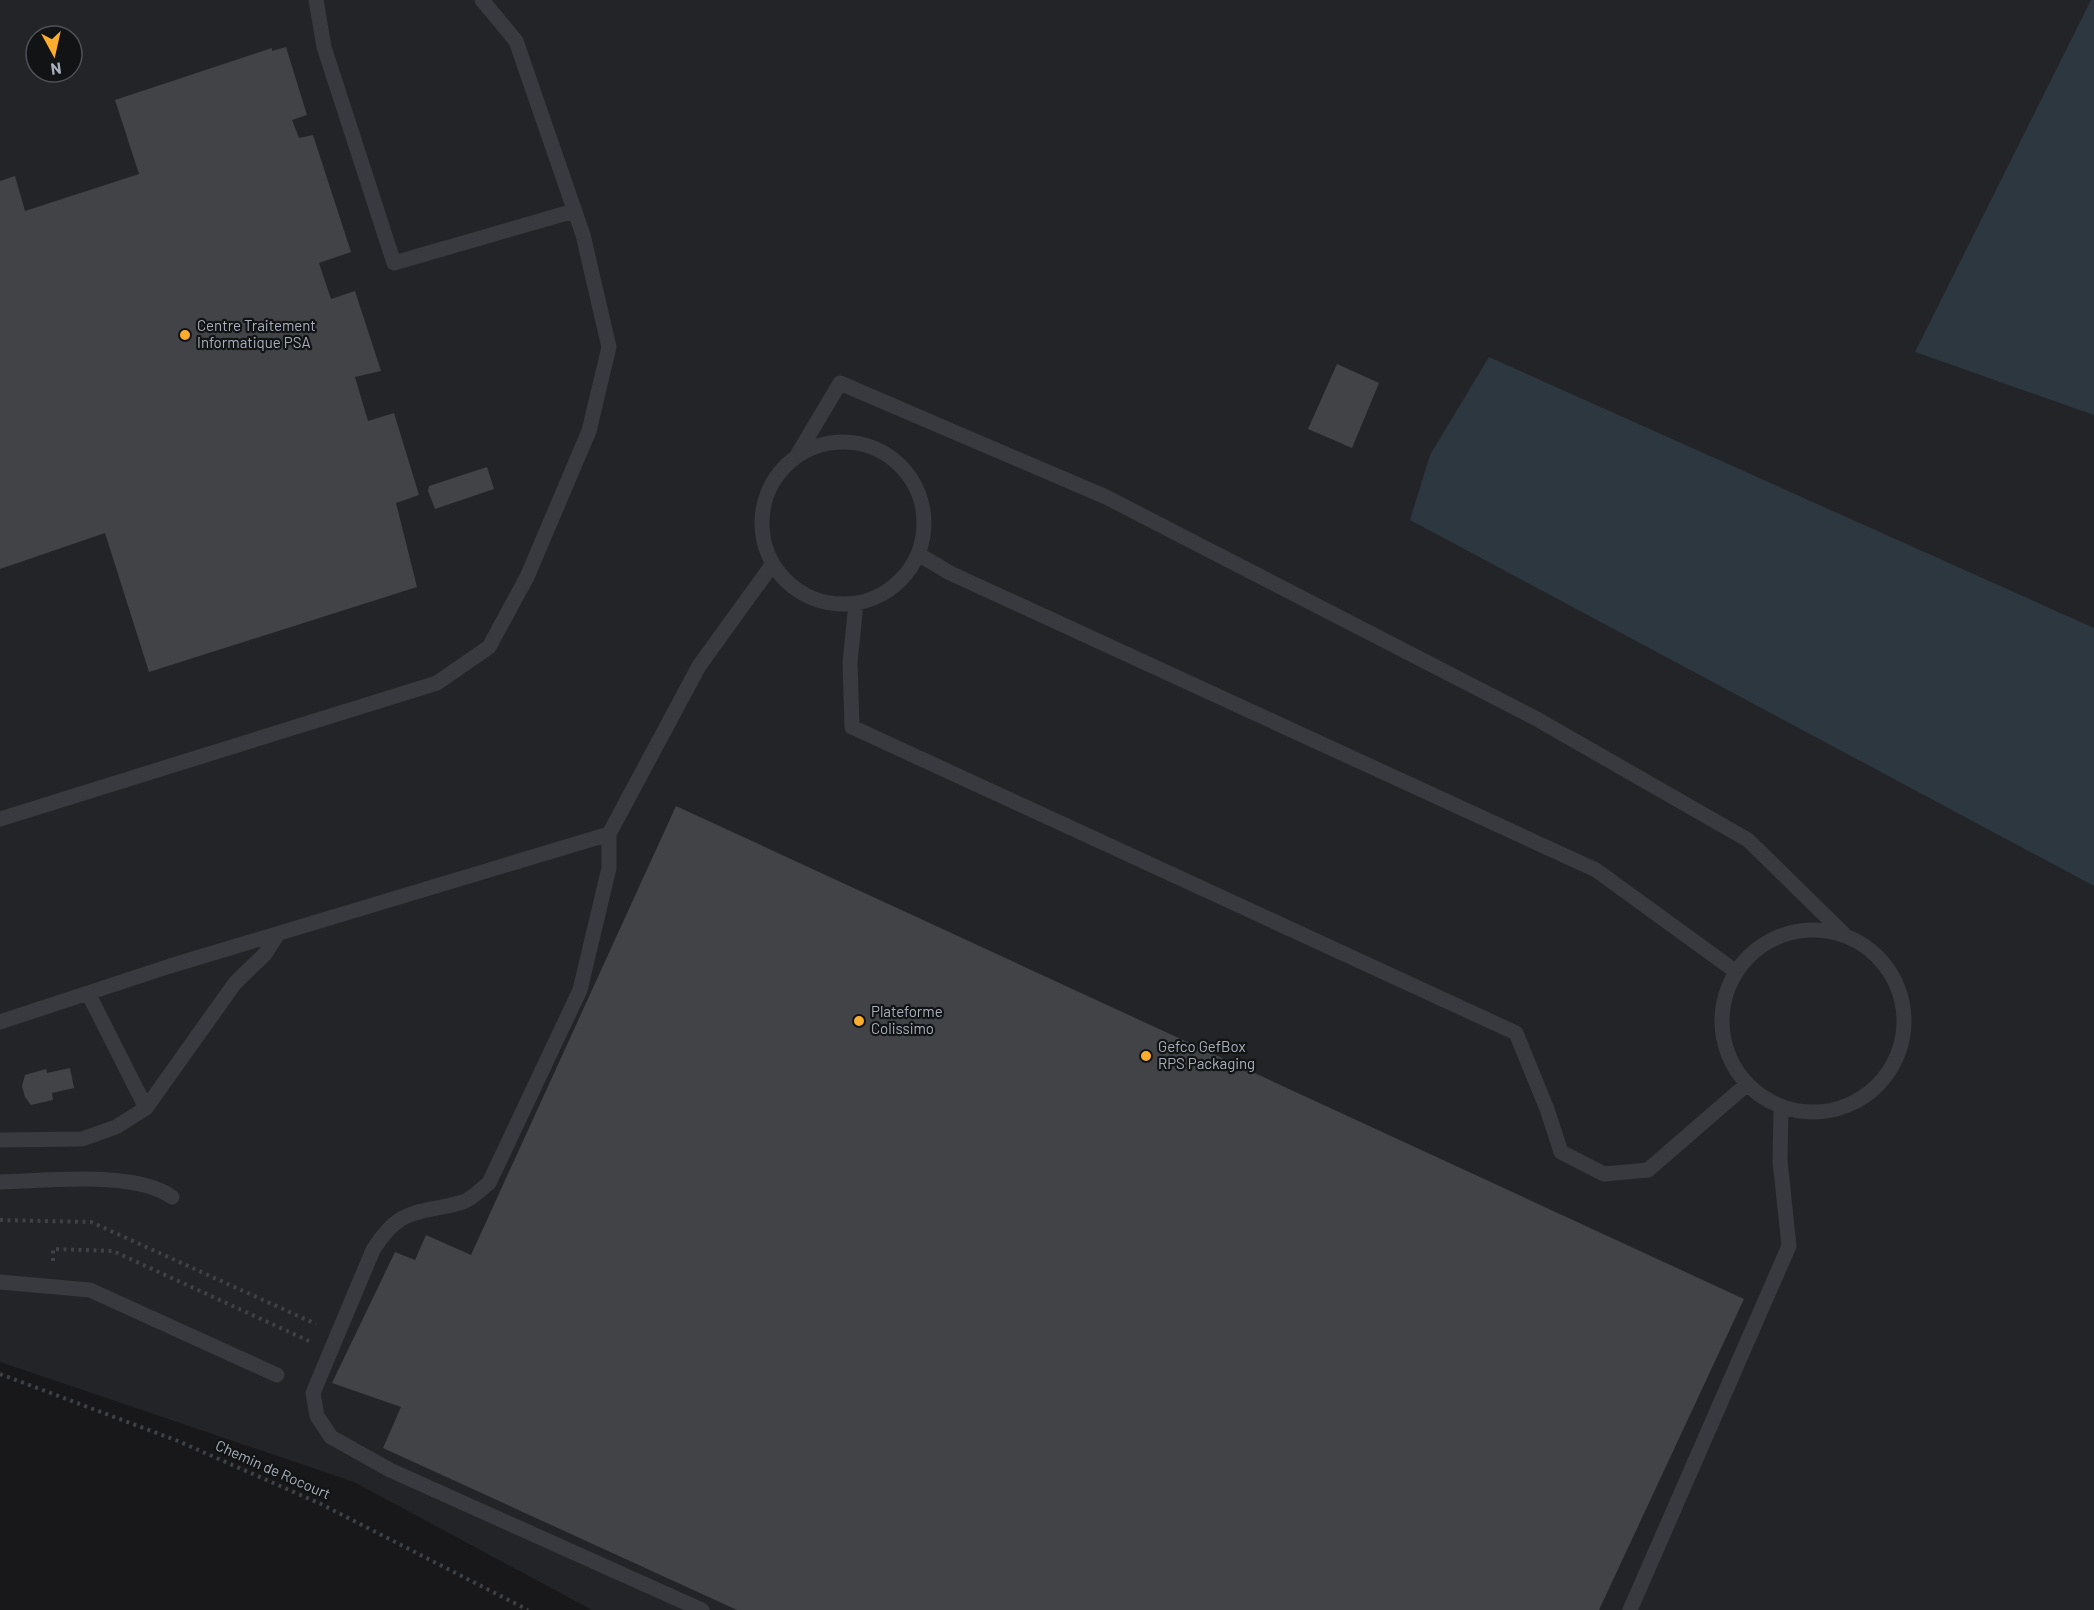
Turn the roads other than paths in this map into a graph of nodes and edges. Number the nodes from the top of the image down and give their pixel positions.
1 (316, 0) edge
2 (482, 0) edge
3 (574, 211) junction
4 (796, 457) junction
5 (918, 554) junction
6 (772, 565) junction
7 (856, 604) junction
8 (0, 819) edge
9 (609, 834) junction
10 (1845, 934) junction
11 (277, 935) junction
12 (1735, 971) junction
13 (88, 993) junction
14 (0, 1022) edge
15 (1746, 1085) junction
16 (146, 1108) junction
17 (1781, 1108) junction
18 (0, 1140) edge
19 (0, 1182) edge
20 (172, 1197) dead end
21 (0, 1282) edge
22 (277, 1375) dead end
23 (702, 1610) edge
24 (1630, 1610) edge

1 - 3 lane
2 - 3 lane
3 - 8 lane
4 - 5 lane
4 - 6 lane
4 - 10 lane
5 - 7 lane
5 - 12 lane
6 - 7 lane
6 - 9 lane
7 - 15 lane
9 - 11 lane
9 - 23 lane
10 - 12 lane
10 - 17 lane
11 - 13 lane
11 - 16 lane
12 - 15 lane
13 - 14 lane
13 - 16 lane
15 - 17 lane
16 - 18 lane
17 - 24 lane
19 - 20 lane
21 - 22 lane

